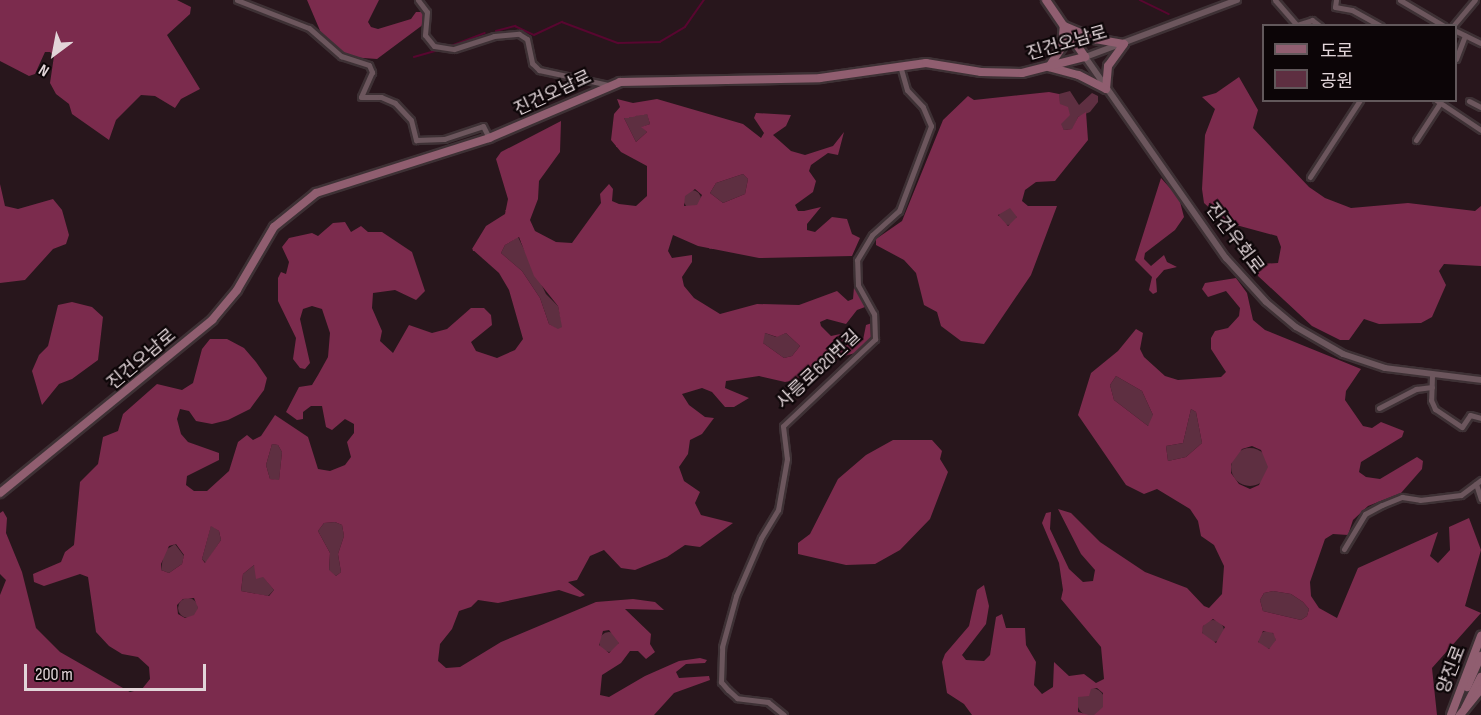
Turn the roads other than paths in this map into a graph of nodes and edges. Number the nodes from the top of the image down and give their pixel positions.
1 (237, 0) edge
2 (418, 0) edge
3 (1046, 0) edge
4 (1214, 0) edge
5 (1238, 0) edge
6 (1275, 0) edge
7 (1336, 0) edge
8 (1400, 0) edge
9 (1475, 0) edge
10 (1218, 8) junction
11 (1296, 24) edge
12 (1300, 24) edge
13 (1317, 24) edge
14 (1377, 24) edge
15 (1441, 24) edge
16 (1455, 24) edge
17 (1064, 26) junction
18 (1457, 32) edge
19 (1465, 36) junction
20 (1481, 43) edge
21 (1124, 44) junction
22 (1457, 54) edge
23 (1085, 57) junction
24 (899, 64) junction
25 (1048, 67) junction
26 (609, 85) junction
27 (1106, 89) junction
28 (1469, 101) dead end
29 (1358, 102) edge
30 (1438, 102) edge
31 (1481, 107) edge
32 (1481, 130) edge
33 (489, 138) junction
34 (1416, 140) dead end
35 (1310, 177) dead end
36 (1432, 376) junction
37 (1481, 380) edge
38 (1432, 387) junction
39 (1379, 408) dead end
40 (1481, 418) edge
41 (1478, 482) edge
42 (0, 493) edge
43 (1481, 499) edge
44 (1344, 549) dead end
45 (1481, 636) edge
46 (1481, 656) edge
47 (1481, 677) edge
48 (1481, 689) edge
49 (1463, 711) edge
50 (784, 715) edge
51 (1451, 715) edge

1 - 33 street
2 - 26 street
3 - 17 main road, 진건우회로
4 - 10 street
5 - 10 street, 진건오남로
6 - 11 street
7 - 14 street
8 - 15 street
9 - 16 street
10 - 21 street, 진건오남로
12 - 13 street
17 - 21 main road
17 - 23 main road, 진건우회로
17 - 25 main road
18 - 19 street
19 - 20 street
19 - 22 street
21 - 23 street, 진건오남로
21 - 27 main road
23 - 25 main road, 진건오남로
23 - 27 street, 진건우회로
24 - 25 main road, 진건오남로
24 - 26 main road, 진건오남로
24 - 50 street, 사릉로620번길
25 - 27 main road
26 - 33 main road, 진건오남로
27 - 36 street, 진건우회로
28 - 31 street
29 - 35 street
30 - 32 street
30 - 34 street
33 - 42 main road, 진건오남로
36 - 37 street, 진건우회로
36 - 38 street
38 - 39 street
38 - 40 street
41 - 43 street
41 - 44 street
45 - 51 main road, 양진로
46 - 51 main road
47 - 49 main road
48 - 49 main road, 양진로

